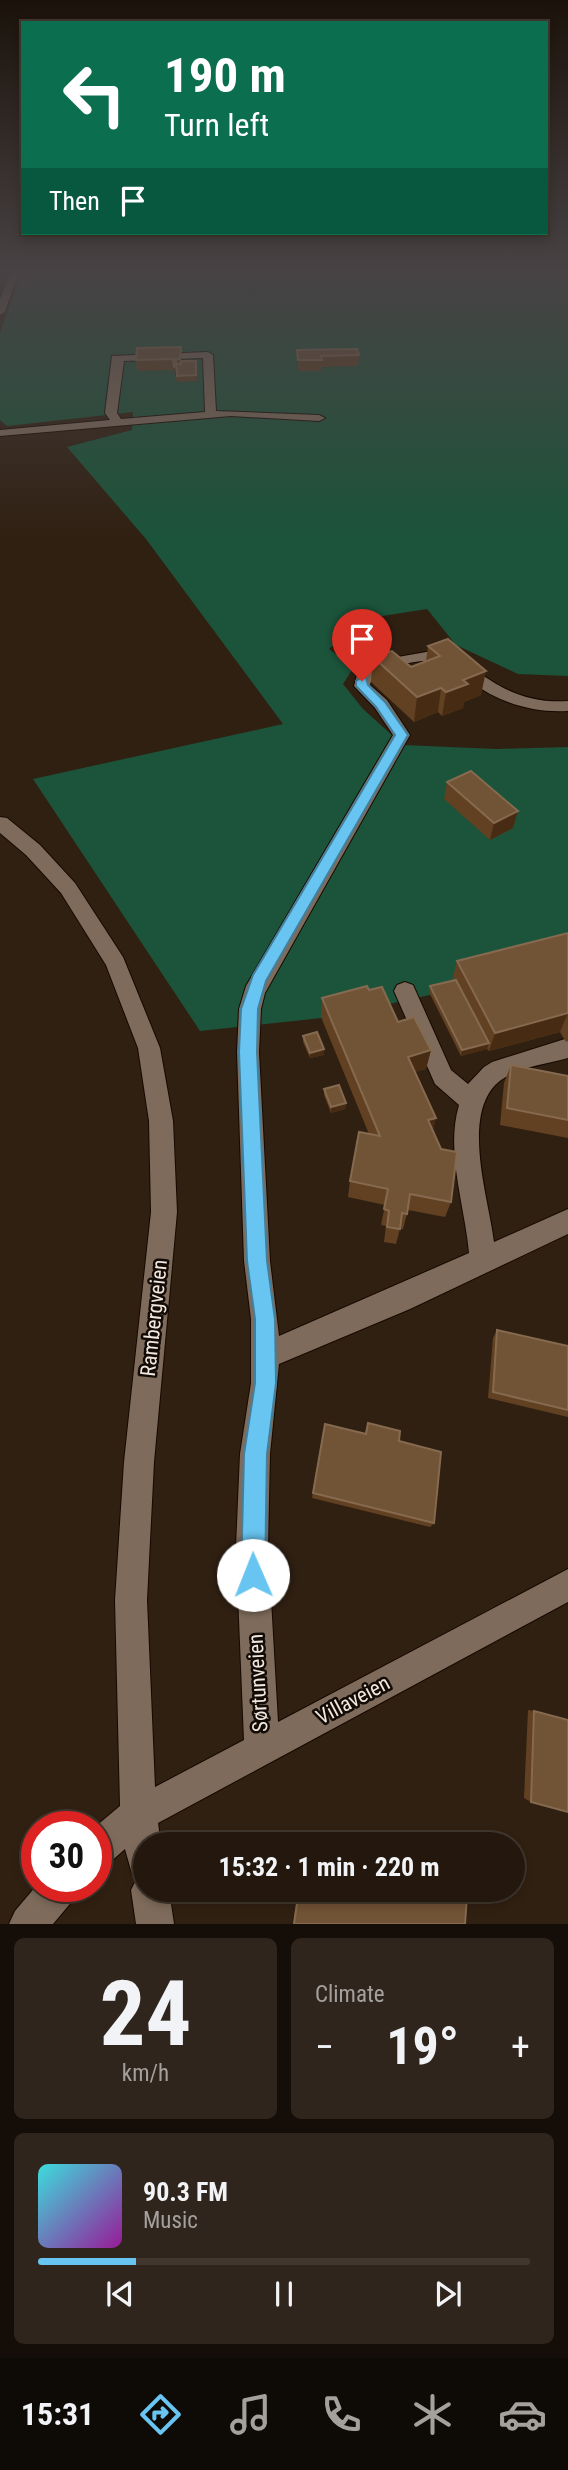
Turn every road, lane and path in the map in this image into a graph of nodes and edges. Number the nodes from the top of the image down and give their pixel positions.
1 (118, 361) edge
2 (208, 361) edge
3 (211, 415) junction
4 (319, 418) dead end
5 (119, 424) junction
6 (0, 433) edge
7 (568, 706) edge
8 (0, 823) edge
9 (405, 991) dead end
10 (568, 1048) edge
11 (470, 1100) junction
12 (568, 1221) edge
13 (483, 1258) junction
14 (265, 1356) junction
15 (568, 1585) edge
16 (262, 1748) junction
17 (138, 1814) junction
18 (141, 1832) edge
19 (112, 1836) edge
20 (47, 1902) edge
21 (152, 1902) edge
22 (27, 1924) edge
23 (155, 1924) edge

1 - 5 street
2 - 3 street
3 - 4 street
3 - 5 street
5 - 6 street
7 - 14 street, Sørtunveien
8 - 17 street, Rambergveien
9 - 11 street
10 - 11 street
11 - 13 street
12 - 13 street
13 - 14 street
14 - 16 street, Sørtunveien
15 - 16 street, Villaveien
16 - 17 street, Villaveien
17 - 18 street, Rambergveien
17 - 19 street, Villaveien
20 - 22 street
21 - 23 street

